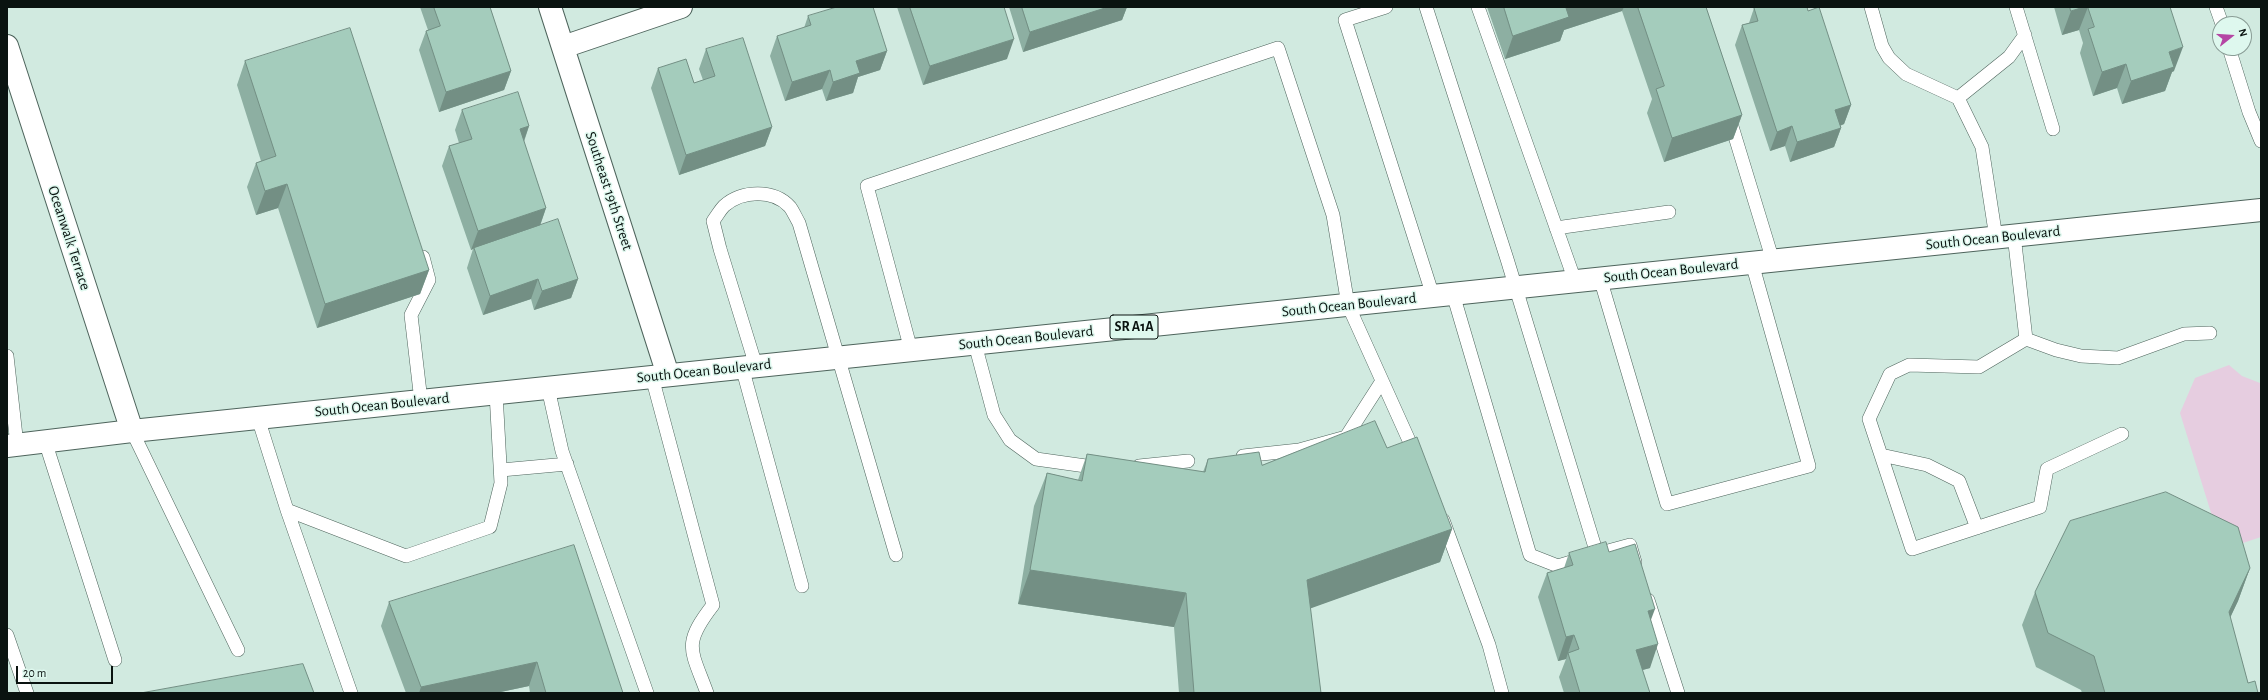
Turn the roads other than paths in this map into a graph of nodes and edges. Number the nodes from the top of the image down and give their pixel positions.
1 (550, 7) edge
2 (681, 7) edge
3 (1386, 7) edge
4 (1426, 7) edge
5 (1478, 7) edge
6 (1871, 7) edge
7 (2016, 7) edge
8 (2025, 35) junction
9 (7, 46) edge
10 (563, 47) junction
11 (2232, 56) edge
12 (1958, 98) junction
13 (1725, 104) edge
14 (2255, 111) edge
15 (2053, 129) dead end
16 (2261, 141) edge
17 (2261, 210) edge
18 (1669, 212) dead end
19 (1556, 228) junction
20 (2005, 237) junction
21 (419, 246) edge
22 (1763, 262) junction
23 (1600, 278) junction
24 (1574, 281) junction
25 (1516, 287) junction
26 (1443, 295) junction
27 (1348, 305) junction
28 (2210, 333) dead end
29 (2026, 339) junction
30 (975, 344) junction
31 (911, 350) junction
32 (7, 356) edge
33 (839, 357) junction
34 (749, 367) junction
35 (660, 376) junction
36 (1382, 381) junction
37 (548, 388) junction
38 (496, 393) junction
39 (421, 401) junction
40 (258, 418) junction
41 (132, 431) junction
42 (2122, 434) dead end
43 (45, 441) junction
44 (12, 445) edge
45 (1881, 455) junction
46 (1241, 456) edge
47 (1188, 461) dead end
48 (567, 464) junction
49 (1420, 465) edge
50 (1125, 468) edge
51 (501, 470) junction
52 (1109, 470) edge
53 (1438, 507) edge
54 (287, 510) junction
55 (1977, 528) junction
56 (1597, 554) junction
57 (896, 555) dead end
58 (1640, 575) edge
59 (802, 586) dead end
60 (1644, 590) edge
61 (7, 634) edge
62 (238, 650) dead end
63 (115, 660) dead end
64 (27, 693) edge
65 (352, 693) edge
66 (647, 693) edge
67 (707, 693) edge
68 (1502, 693) edge
69 (1678, 693) edge

1 - 10 main road, Southeast 19th Street
2 - 10 main road
3 - 26 lane
4 - 25 lane
5 - 19 lane
6 - 12 lane
7 - 8 lane
8 - 12 lane
8 - 15 lane
9 - 41 main road, Oceanwalk Terrace
10 - 35 main road, Southeast 19th Street
11 - 14 lane
12 - 20 lane
13 - 22 lane
14 - 16 lane
17 - 20 main road, South Ocean Boulevard / SR A1A
18 - 19 lane
19 - 24 lane
20 - 22 main road, South Ocean Boulevard / SR A1A
20 - 29 lane
21 - 39 lane
22 - 23 main road, South Ocean Boulevard / SR A1A
22 - 23 lane
23 - 24 main road, South Ocean Boulevard / SR A1A
24 - 25 main road, South Ocean Boulevard / SR A1A
25 - 26 main road, South Ocean Boulevard / SR A1A
25 - 56 lane
26 - 27 main road, South Ocean Boulevard / SR A1A
26 - 56 lane
27 - 30 main road, South Ocean Boulevard / SR A1A
27 - 31 lane
27 - 36 lane
28 - 29 lane
29 - 45 lane
30 - 31 main road, South Ocean Boulevard / SR A1A
30 - 52 lane
31 - 33 main road, South Ocean Boulevard / SR A1A
32 - 44 lane
33 - 34 main road, South Ocean Boulevard / SR A1A
33 - 34 lane
33 - 57 lane
34 - 35 main road, South Ocean Boulevard / SR A1A
34 - 59 lane
35 - 37 main road, South Ocean Boulevard / SR A1A
35 - 67 lane
36 - 46 lane
36 - 49 lane
37 - 38 main road, South Ocean Boulevard / SR A1A
37 - 48 lane
38 - 39 main road, South Ocean Boulevard / SR A1A
38 - 51 lane
39 - 40 main road, South Ocean Boulevard / SR A1A
40 - 41 main road, South Ocean Boulevard / SR A1A
40 - 54 lane
41 - 43 main road, South Ocean Boulevard / SR A1A
41 - 62 lane
42 - 55 lane
43 - 44 main road, South Ocean Boulevard / SR A1A
43 - 63 lane
45 - 55 lane
45 - 55 lane
47 - 50 lane
48 - 51 lane
48 - 66 lane
51 - 54 lane
53 - 68 lane
54 - 65 lane
56 - 58 lane
60 - 69 lane
61 - 64 lane

